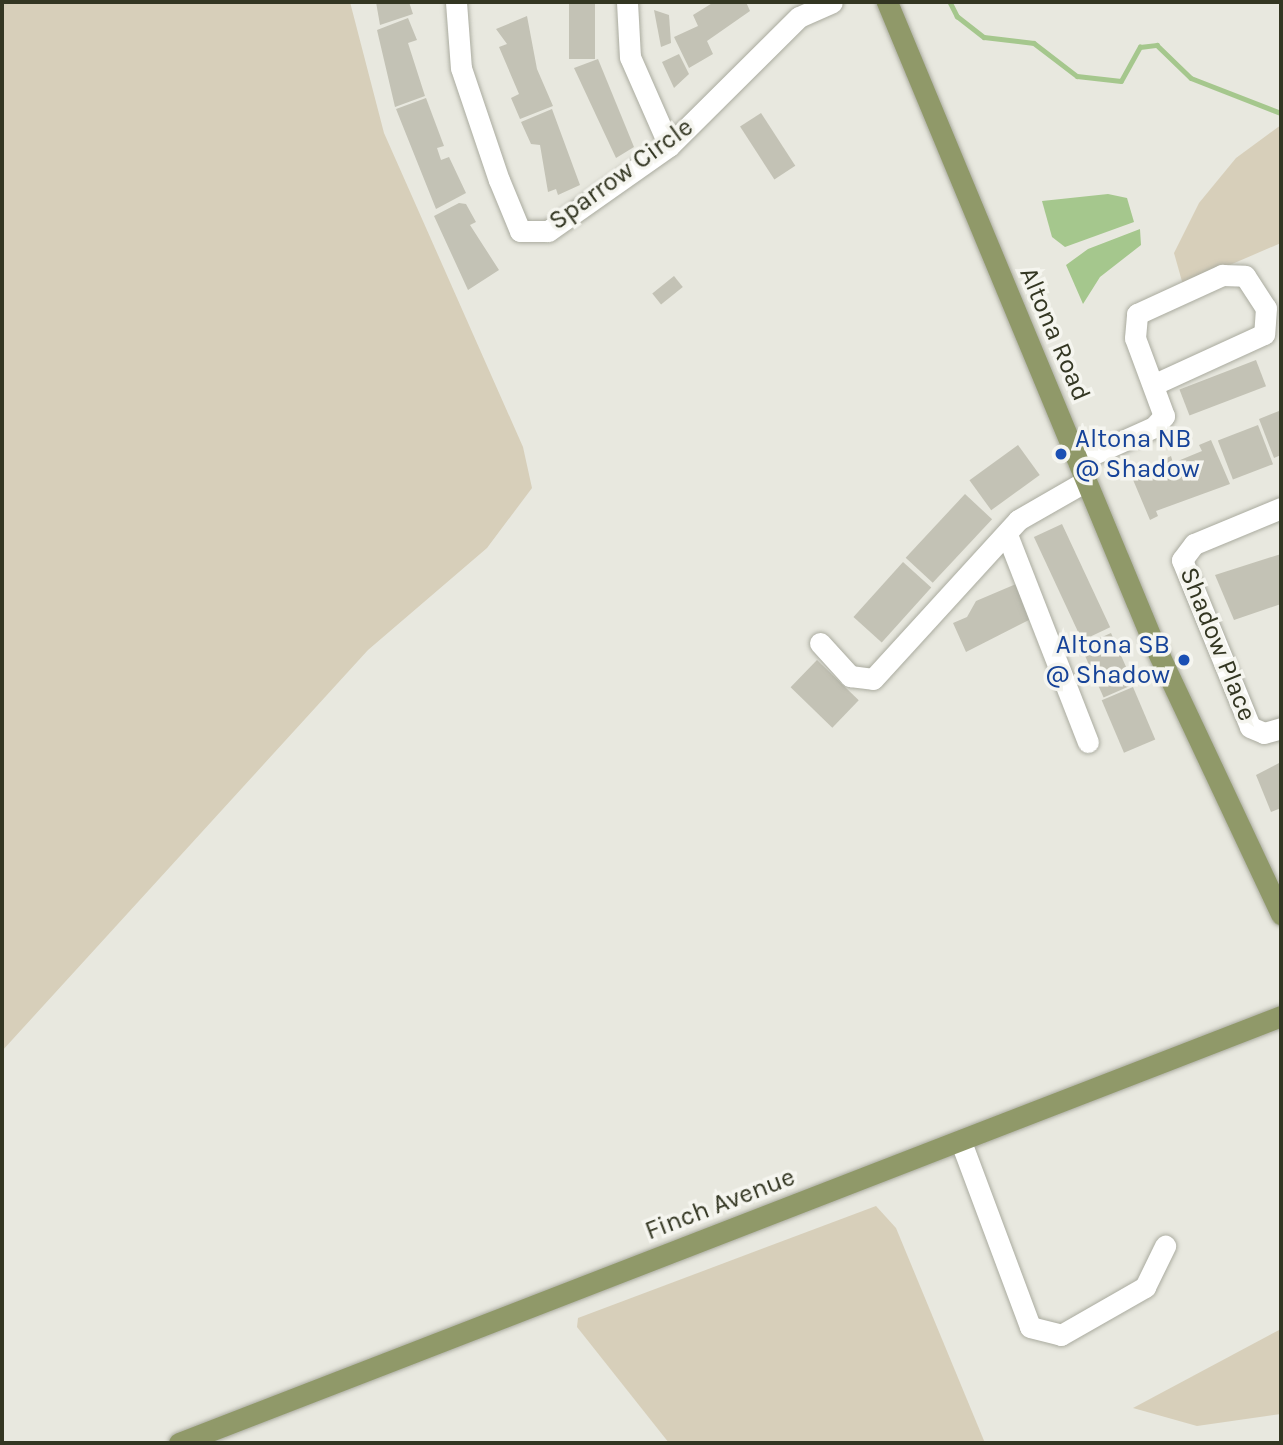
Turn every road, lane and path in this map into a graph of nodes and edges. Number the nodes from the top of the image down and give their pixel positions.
1 (456, 2) edge
2 (627, 2) edge
3 (832, 2) edge
4 (887, 2) edge
5 (669, 146) junction
6 (1155, 384) junction
7 (1078, 461) junction
8 (1086, 481) junction
9 (1281, 508) edge
10 (1008, 537) junction
11 (820, 643) dead end
12 (1281, 728) edge
13 (1088, 742) dead end
14 (1281, 914) edge
15 (1281, 1016) edge
16 (961, 1142) junction
17 (1165, 1247) dead end
18 (179, 1443) edge

1 - 5 street, Sparrow Circle
2 - 5 street
3 - 5 street, Sparrow Circle
4 - 7 main road, Altona Road
6 - 6 street
6 - 7 street
7 - 8 main road, Altona Road
8 - 10 street
8 - 14 main road, Altona Road
9 - 12 street, Shadow Place
10 - 11 street
10 - 13 street
15 - 16 main road, Finch Avenue
16 - 17 street
16 - 18 main road, Finch Avenue

